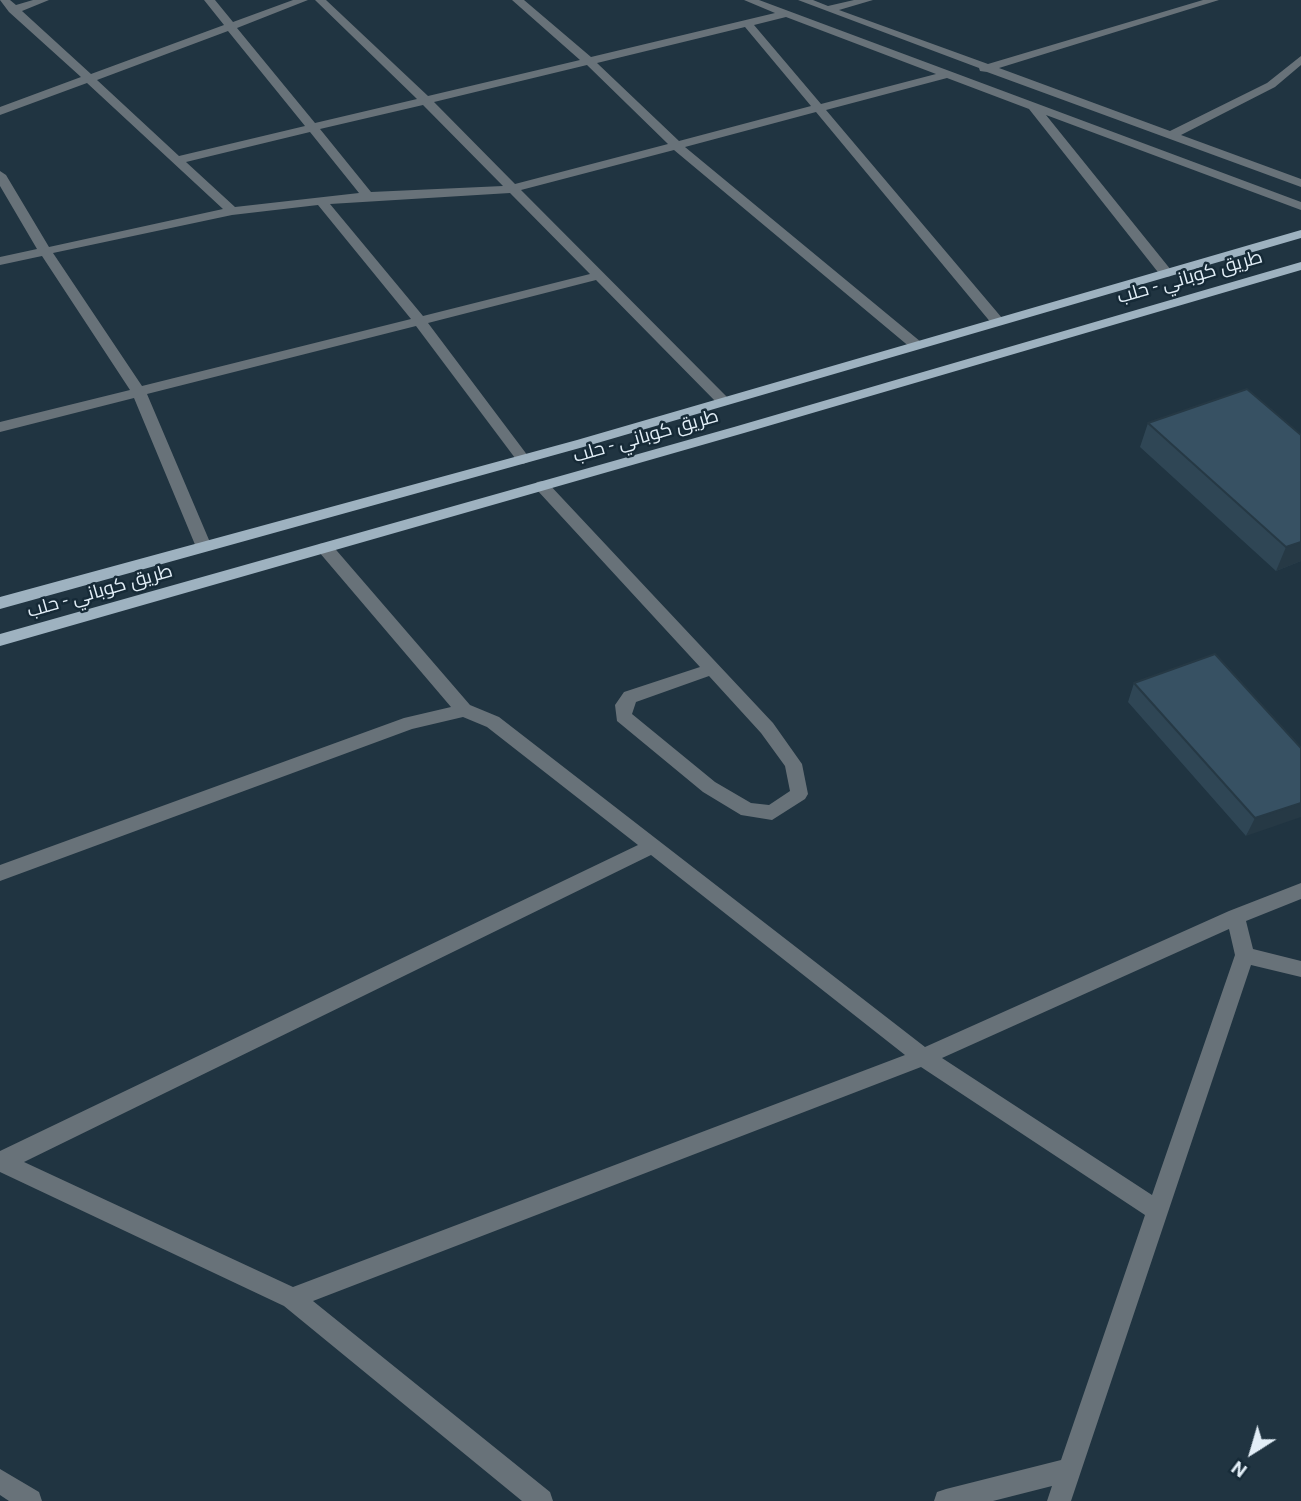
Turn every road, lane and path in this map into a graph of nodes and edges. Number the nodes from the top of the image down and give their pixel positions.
1 (4, 0) edge
2 (44, 0) edge
3 (209, 0) edge
4 (303, 0) edge
5 (320, 0) edge
6 (517, 0) edge
7 (749, 0) edge
8 (803, 0) edge
9 (868, 0) edge
10 (1214, 0) edge
11 (828, 9) junction
12 (13, 10) junction
13 (786, 14) junction
14 (747, 23) junction
15 (233, 26) junction
16 (1301, 59) edge
17 (591, 63) junction
18 (984, 69) junction
19 (1284, 73) junction
20 (944, 75) junction
21 (90, 79) junction
22 (1301, 79) edge
23 (425, 100) junction
24 (816, 107) junction
25 (1035, 109) junction
26 (0, 111) edge
27 (312, 126) junction
28 (1169, 136) junction
29 (677, 146) junction
30 (177, 160) junction
31 (0, 175) edge
32 (1301, 183) edge
33 (511, 189) junction
34 (368, 196) junction
35 (321, 201) junction
36 (1301, 206) edge
37 (232, 211) junction
38 (1301, 234) edge
39 (45, 251) junction
40 (0, 261) edge
41 (1301, 266) edge
42 (1166, 273) junction
43 (597, 276) junction
44 (418, 320) junction
45 (997, 321) junction
46 (916, 345) junction
47 (138, 391) junction
48 (723, 401) junction
49 (0, 427) edge
50 (582, 443) junction
51 (523, 459) junction
52 (600, 470) junction
53 (542, 486) junction
54 (204, 547) junction
55 (325, 548) junction
56 (0, 603) edge
57 (0, 640) edge
58 (712, 669) junction
59 (464, 710) junction
60 (653, 846) junction
61 (0, 873) edge
62 (1301, 891) edge
63 (1236, 917) junction
64 (1245, 955) junction
65 (1301, 969) edge
66 (923, 1057) junction
67 (1, 1161) edge
68 (1159, 1212) junction
69 (292, 1298) junction
70 (1070, 1469) junction
71 (0, 1481) edge
72 (30, 1501) edge
73 (541, 1501) edge
74 (946, 1501) edge
75 (1059, 1501) edge

1 - 12 street
2 - 12 street
3 - 15 street
4 - 15 street
5 - 23 street
6 - 17 street
7 - 13 street
8 - 11 street
9 - 11 street
10 - 18 street
11 - 18 street
12 - 21 street
13 - 14 street
13 - 20 street
14 - 17 street
14 - 24 street
15 - 21 street
15 - 27 street
16 - 19 street
17 - 23 street
17 - 29 street
18 - 28 street
19 - 22 street
19 - 28 street
20 - 24 street
20 - 25 street
21 - 26 street
21 - 30 street
23 - 27 street
23 - 33 street
24 - 29 street
24 - 45 street
25 - 36 street
25 - 42 street
27 - 30 street
27 - 34 street
28 - 32 street
29 - 33 street
29 - 46 street
30 - 37 street
31 - 39 street
33 - 34 street
33 - 43 street
34 - 35 street
35 - 37 street
35 - 44 street
37 - 39 street
38 - 42 main road, طريق كوباني - حلب
39 - 40 street
39 - 47 street
41 - 52 main road, طريق كوباني - حلب
42 - 45 main road, طريق كوباني - حلب
43 - 44 street
43 - 48 street
44 - 47 street
44 - 51 street
45 - 46 main road, طريق كوباني - حلب
46 - 48 main road, طريق كوباني - حلب
47 - 49 street
47 - 54 street
48 - 50 main road, طريق كوباني - حلب
50 - 51 main road, طريق كوباني - حلب
50 - 52 main road
51 - 54 main road, طريق كوباني - حلب
52 - 53 main road, طريق كوباني - حلب
53 - 55 main road, طريق كوباني - حلب
53 - 58 street
54 - 56 main road, طريق كوباني - حلب
55 - 57 main road, طريق كوباني - حلب
55 - 59 street
58 - 58 street
59 - 60 street
59 - 61 street
60 - 66 street
60 - 67 street
62 - 63 street
63 - 64 street
63 - 66 street
64 - 65 street
64 - 68 street
66 - 68 street
66 - 69 street
67 - 69 street
68 - 70 street
69 - 73 street
70 - 74 street
70 - 75 street
71 - 72 street

